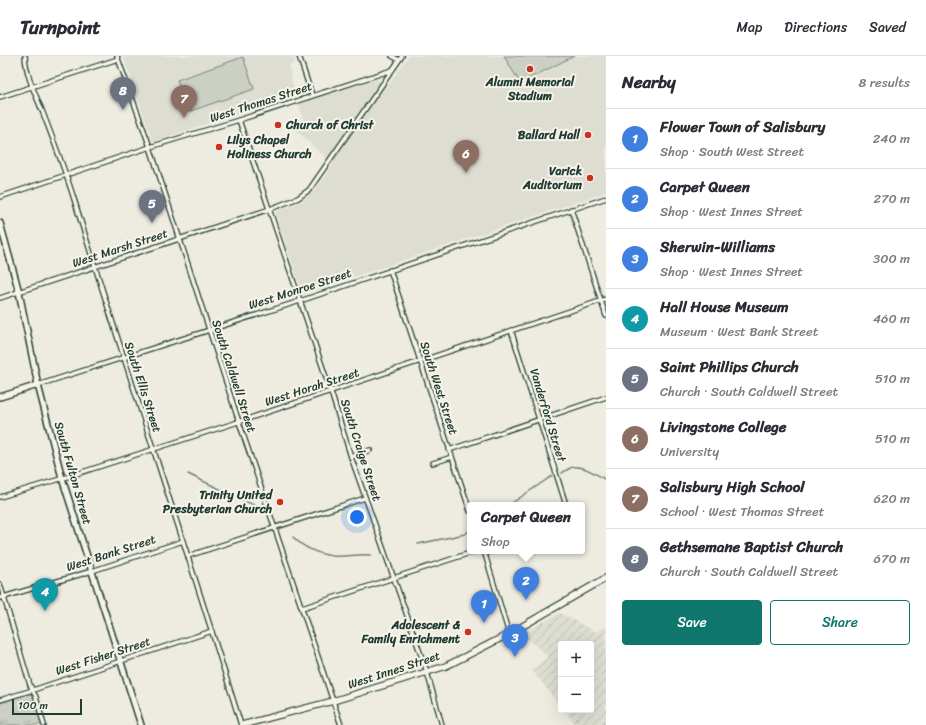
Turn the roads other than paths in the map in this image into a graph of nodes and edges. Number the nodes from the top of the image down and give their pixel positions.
1 (25, 56) edge
2 (299, 56) edge
3 (392, 56) edge
4 (402, 56) edge
5 (118, 57) edge
6 (399, 60) junction
7 (392, 70) junction
8 (32, 86) junction
9 (312, 95) junction
10 (0, 97) edge
11 (239, 120) junction
12 (150, 147) junction
13 (67, 175) junction
14 (0, 197) edge
15 (606, 198) edge
16 (270, 209) junction
17 (571, 209) junction
18 (0, 223) edge
19 (179, 239) junction
20 (95, 267) junction
21 (390, 270) junction
22 (19, 292) junction
23 (0, 298) edge
24 (606, 299) edge
25 (601, 300) junction
26 (300, 301) junction
27 (606, 316) edge
28 (209, 329) junction
29 (511, 330) junction
30 (123, 357) junction
31 (420, 361) junction
32 (38, 385) junction
33 (331, 392) junction
34 (0, 397) edge
35 (606, 397) edge
36 (539, 420) junction
37 (239, 422) junction
38 (153, 449) junction
39 (370, 450) dead end
40 (449, 450) junction
41 (351, 457) junction
42 (452, 457) junction
43 (433, 463) dead end
44 (62, 478) junction
45 (0, 497) edge
46 (365, 498) junction
47 (467, 502) edge
48 (565, 502) edge
49 (274, 527) junction
50 (183, 541) junction
51 (467, 554) edge
52 (485, 554) edge
53 (188, 556) junction
54 (92, 571) junction
55 (394, 577) junction
56 (606, 578) edge
57 (0, 584) edge
58 (2, 598) edge
59 (302, 608) junction
60 (212, 631) junction
61 (509, 634) junction
62 (121, 661) junction
63 (426, 672) junction
64 (32, 690) junction
65 (0, 700) edge
66 (333, 701) junction
67 (44, 725) edge
68 (141, 725) edge
69 (241, 725) edge
70 (341, 725) edge
71 (442, 725) edge

1 - 8 street, South Ellis Street
2 - 9 street
3 - 6 street
4 - 6 street, West Marsh Street
5 - 8 street
5 - 12 street, South Caldwell Street
6 - 7 street, West Marsh Street
7 - 9 street, West Thomas Street
7 - 16 street, West Marsh Street
8 - 10 street
8 - 13 street, South Ellis Street
9 - 11 street, West Thomas Street
11 - 12 street, West Thomas Street
11 - 16 street, South Craige Street
12 - 13 street, West Thomas Street
12 - 19 street, South Caldwell Street
13 - 14 street, West Thomas Street
13 - 20 street, South Ellis Street
15 - 17 street, West Monroe Street
16 - 19 street, West Marsh Street
16 - 26 street, South Craige Street
17 - 21 street, West Monroe Street
17 - 25 street
18 - 22 street, South Fulton Street
19 - 20 street, West Marsh Street
19 - 28 street, South Caldwell Street
20 - 22 street, West Marsh Street
20 - 30 street, South Ellis Street
21 - 26 street, West Monroe Street
21 - 31 street, South West Street
22 - 23 street, West Marsh Street
22 - 32 street, South Fulton Street
24 - 25 street, West Horah Street
25 - 27 street
25 - 29 street, West Horah Street
26 - 28 street, West Monroe Street
26 - 33 street, South Craige Street
28 - 30 street, West Monroe Street
28 - 37 street, South Caldwell Street
29 - 31 street, West Horah Street
29 - 36 street, Vanderford Street
30 - 32 street, West Monroe Street
30 - 38 street, South Ellis Street
31 - 33 street, West Horah Street
31 - 40 street, South West Street
32 - 34 street, West Monroe Street
32 - 44 street, South Fulton Street
33 - 37 street, West Horah Street
33 - 41 street, South Craige Street
35 - 36 street
36 - 40 street
36 - 48 street, Vanderford Street
37 - 38 street, West Horah Street
37 - 49 street, South Caldwell Street
38 - 44 street, West Horah Street
38 - 50 street, South Ellis Street
39 - 41 street
40 - 42 street, South West Street
41 - 46 street, South Craige Street
42 - 43 street
42 - 47 street, South West Street
44 - 45 street, West Horah Street
44 - 54 street, South Fulton Street
46 - 49 street
46 - 55 street, South Craige Street
49 - 53 street
49 - 59 street, South Caldwell Street
50 - 53 street, South Ellis Street
50 - 54 street, West Bank Street
51 - 55 street
52 - 61 street
53 - 60 street, South Ellis Street
54 - 58 street, West Bank Street
54 - 62 street, South Fulton Street
55 - 59 street
55 - 63 street, South Craige Street
56 - 61 main road, West Innes Street
57 - 58 street
58 - 64 street
59 - 66 street, South Caldwell Street
60 - 62 street, West Fisher Street
60 - 69 street, South Ellis Street
61 - 63 main road, West Innes Street
62 - 64 street, West Fisher Street
62 - 68 street, South Fulton Street
63 - 66 main road, West Innes Street
63 - 71 street, South Craige Street
64 - 65 street, West Fisher Street
64 - 67 street
66 - 69 main road, West Innes Street
66 - 70 street, South Caldwell Street

